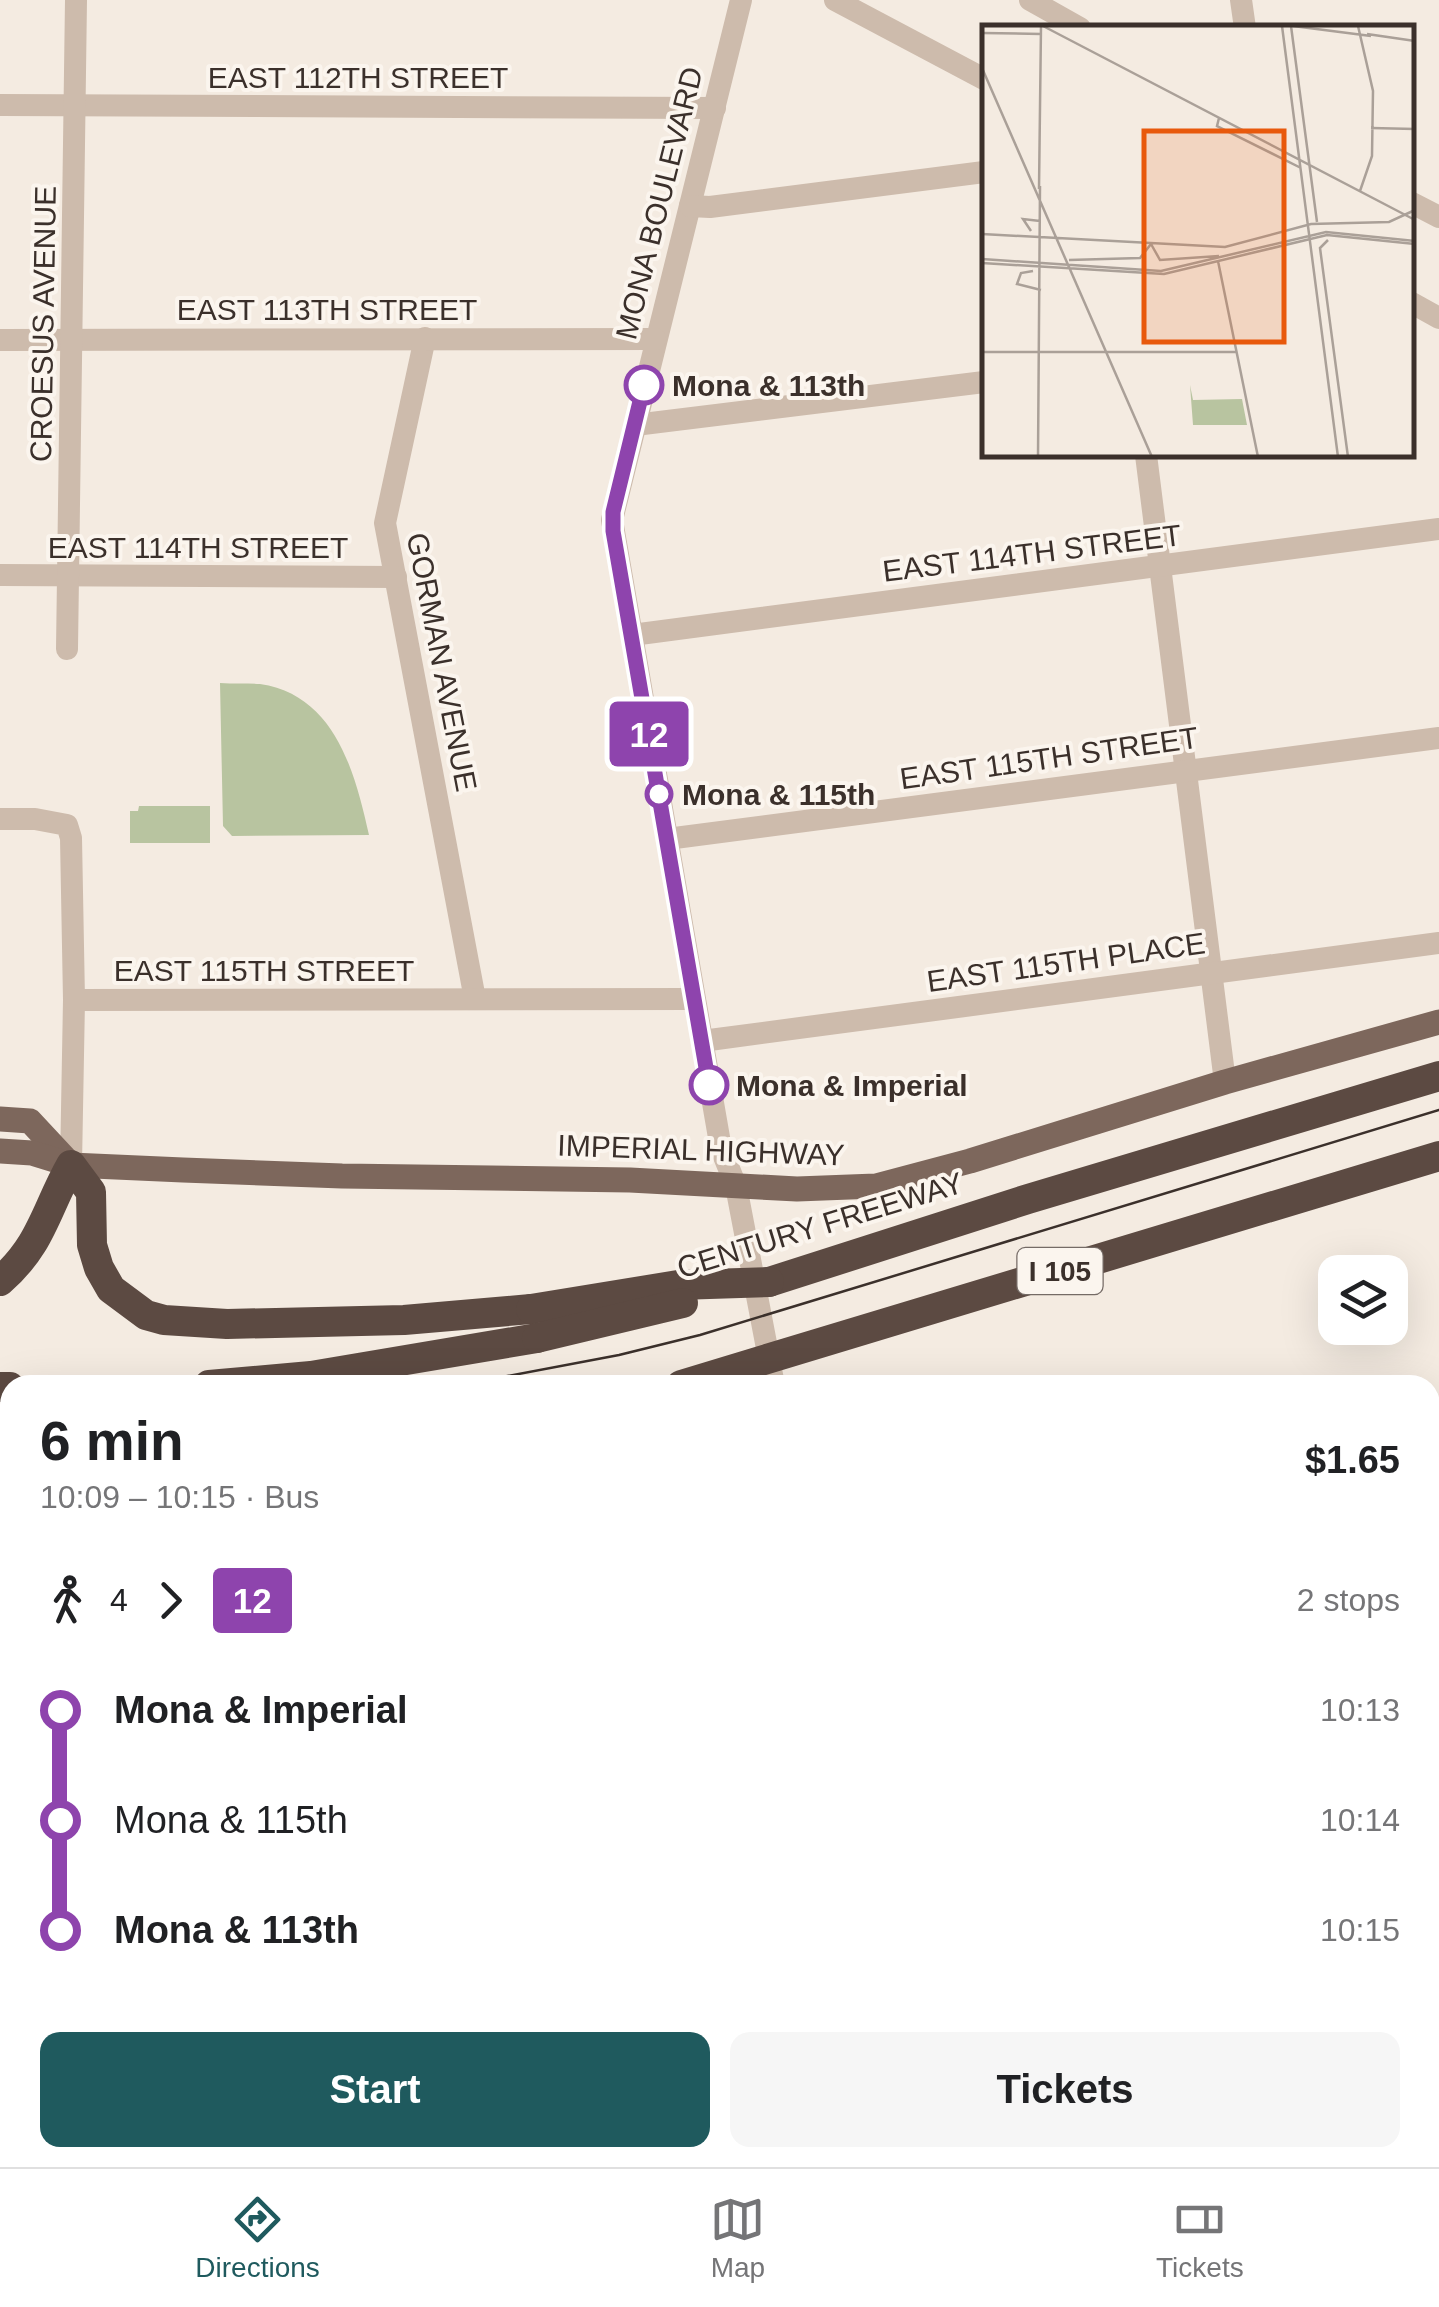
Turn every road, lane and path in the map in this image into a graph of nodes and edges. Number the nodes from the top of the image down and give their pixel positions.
1 (76, 0) edge
2 (741, 0) edge
3 (836, 0) edge
4 (1030, 0) edge
5 (1240, 0) edge
6 (1075, 25) edge
7 (1244, 25) edge
8 (982, 78) edge
9 (0, 106) edge
10 (75, 106) junction
11 (715, 108) junction
12 (982, 172) edge
13 (1414, 203) edge
14 (690, 206) junction
15 (1439, 217) edge
16 (1414, 304) edge
17 (1439, 318) edge
18 (426, 338) junction
19 (655, 339) junction
20 (0, 340) edge
21 (72, 340) junction
22 (982, 382) edge
23 (635, 425) junction
24 (1146, 458) edge
25 (1439, 528) edge
26 (1162, 567) junction
27 (0, 576) edge
28 (70, 577) junction
29 (396, 577) junction
30 (632, 635) junction
31 (68, 649) dead end
32 (1439, 738) edge
33 (1185, 769) junction
34 (0, 819) edge
35 (667, 839) junction
36 (1439, 944) edge
37 (1212, 972) junction
38 (475, 999) junction
39 (74, 1000) junction
40 (694, 1000) junction
41 (1439, 1022) edge
42 (702, 1041) junction
43 (1439, 1076) edge
44 (1225, 1082) junction
45 (0, 1119) edge
46 (0, 1151) edge
47 (1439, 1156) edge
48 (71, 1164) junction
49 (736, 1186) junction
50 (0, 1281) edge
51 (534, 1324) junction
52 (315, 1375) edge
53 (713, 1375) edge
54 (772, 1375) edge

1 - 10 street, CROESUS AVENUE
2 - 11 street, MONA BOULEVARD
3 - 8 street
4 - 6 street
5 - 7 street
9 - 10 street, EAST 112TH STREET
10 - 11 street, EAST 112TH STREET
10 - 21 street, CROESUS AVENUE
11 - 14 street, MONA BOULEVARD
12 - 14 street
13 - 15 street
14 - 19 street, MONA BOULEVARD
16 - 17 street
18 - 19 street, EAST 113TH STREET
18 - 21 street, EAST 113TH STREET
18 - 29 street, GORMAN AVENUE
19 - 23 street, MONA BOULEVARD
20 - 21 street, EAST 113TH STREET
21 - 28 street, CROESUS AVENUE
22 - 23 street
23 - 30 street, MONA BOULEVARD
24 - 26 street
25 - 26 street, EAST 114TH STREET
26 - 30 street, EAST 114TH STREET
26 - 33 street
27 - 28 street, EAST 114TH STREET
28 - 29 street, EAST 114TH STREET
28 - 31 street, CROESUS AVENUE
29 - 38 street, GORMAN AVENUE
30 - 35 street, MONA BOULEVARD
32 - 33 street, EAST 115TH STREET
33 - 35 street, EAST 115TH STREET
33 - 37 street
34 - 39 street
35 - 40 street, MONA BOULEVARD
36 - 37 street, EAST 115TH PLACE
37 - 42 street, EAST 115TH PLACE
37 - 44 street
38 - 39 street, EAST 115TH STREET
38 - 40 street, EAST 115TH STREET
39 - 48 street
40 - 42 street, MONA BOULEVARD
41 - 44 main road, IMPERIAL HIGHWAY
42 - 49 street, MONA BOULEVARD
43 - 51 highway, CENTURY FREEWAY / I 105, bridge
44 - 49 main road, IMPERIAL HIGHWAY
45 - 48 main road
46 - 48 main road, IMPERIAL HIGHWAY
47 - 53 highway, I 105, bridge
48 - 49 main road, IMPERIAL HIGHWAY
48 - 50 highway
48 - 51 highway
49 - 54 street, MONA BOULEVARD
51 - 52 highway

